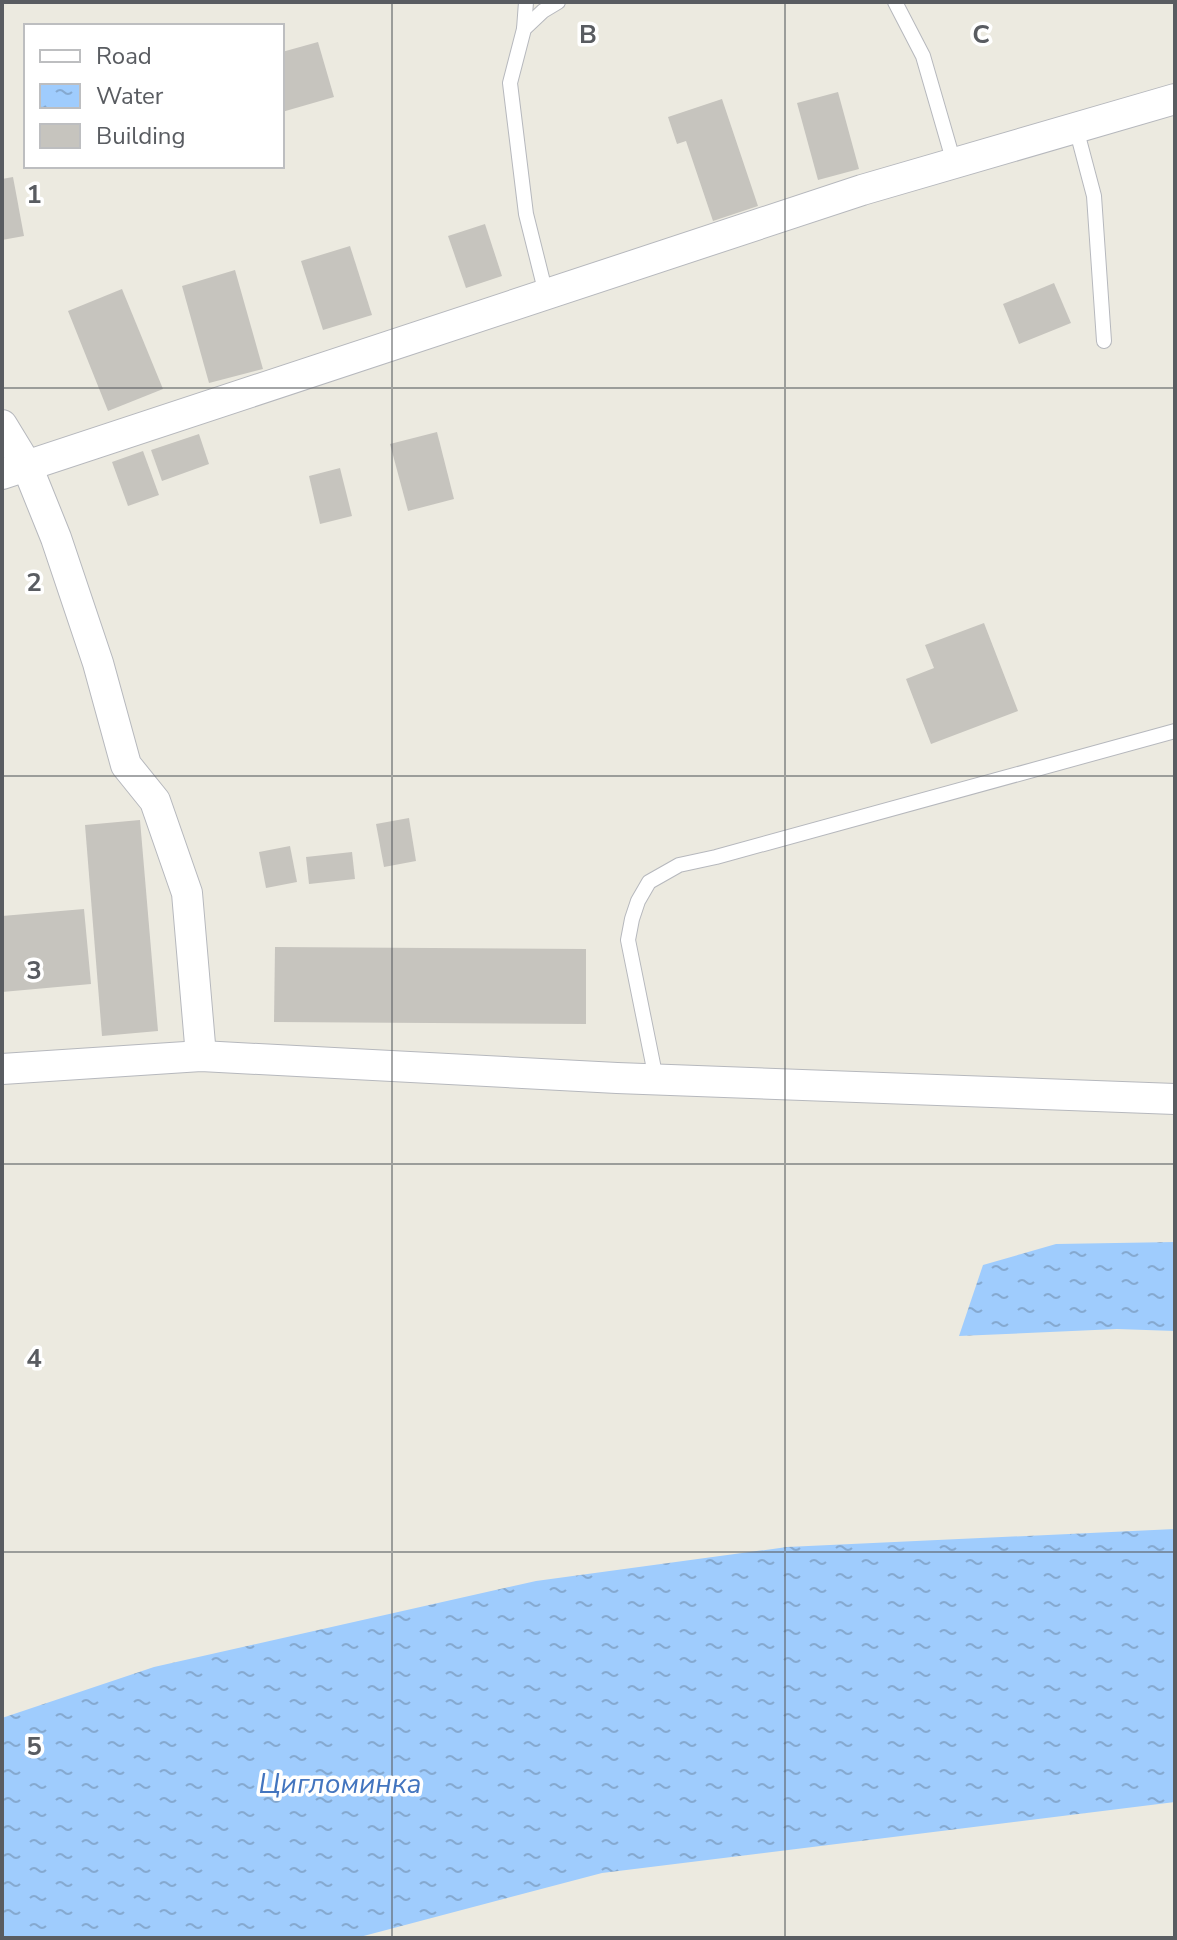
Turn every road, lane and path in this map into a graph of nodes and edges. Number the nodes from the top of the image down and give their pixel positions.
1 (526, 2) edge
2 (558, 2) edge
3 (895, 2) edge
4 (524, 29) junction
5 (1175, 99) edge
6 (1076, 128) junction
7 (954, 163) junction
8 (546, 294) junction
9 (1104, 341) dead end
10 (2, 425) edge
11 (14, 470) edge
12 (1175, 731) edge
13 (201, 1056) junction
14 (2, 1069) edge
15 (656, 1079) junction
16 (1175, 1099) edge

1 - 4 lane
2 - 4 lane
3 - 7 lane
4 - 8 lane
5 - 6 street
6 - 7 street
6 - 9 lane
7 - 8 street
8 - 11 street
10 - 11 street
11 - 13 street
12 - 15 lane
13 - 14 street
13 - 15 street
15 - 16 street

